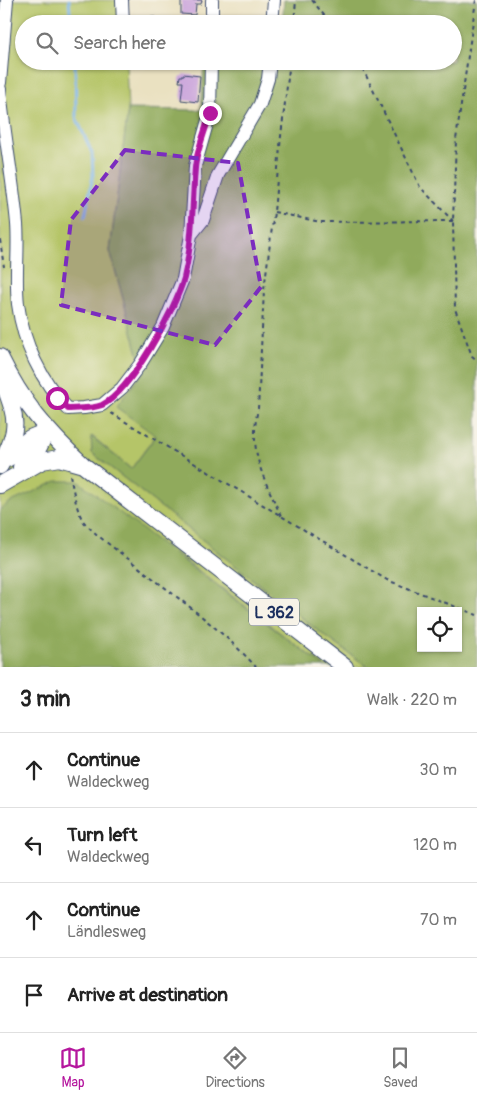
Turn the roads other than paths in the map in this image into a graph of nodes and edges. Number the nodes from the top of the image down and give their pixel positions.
1 (7, 0) edge
2 (122, 0) edge
3 (212, 0) edge
4 (274, 0) edge
5 (123, 15) edge
6 (212, 15) edge
7 (273, 15) edge
8 (211, 70) edge
9 (269, 70) edge
10 (0, 83) edge
11 (0, 89) edge
12 (192, 235) junction
13 (0, 357) edge
14 (0, 374) edge
15 (48, 431) junction
16 (83, 465) junction
17 (2, 474) edge
18 (345, 667) edge

1 - 10 street
2 - 5 street
3 - 6 street
4 - 7 street
8 - 12 street
9 - 12 street
11 - 12 street
13 - 15 main road, L 362
14 - 17 main road
15 - 16 main road, L 362
15 - 17 main road
16 - 17 main road
16 - 18 main road, L 362

